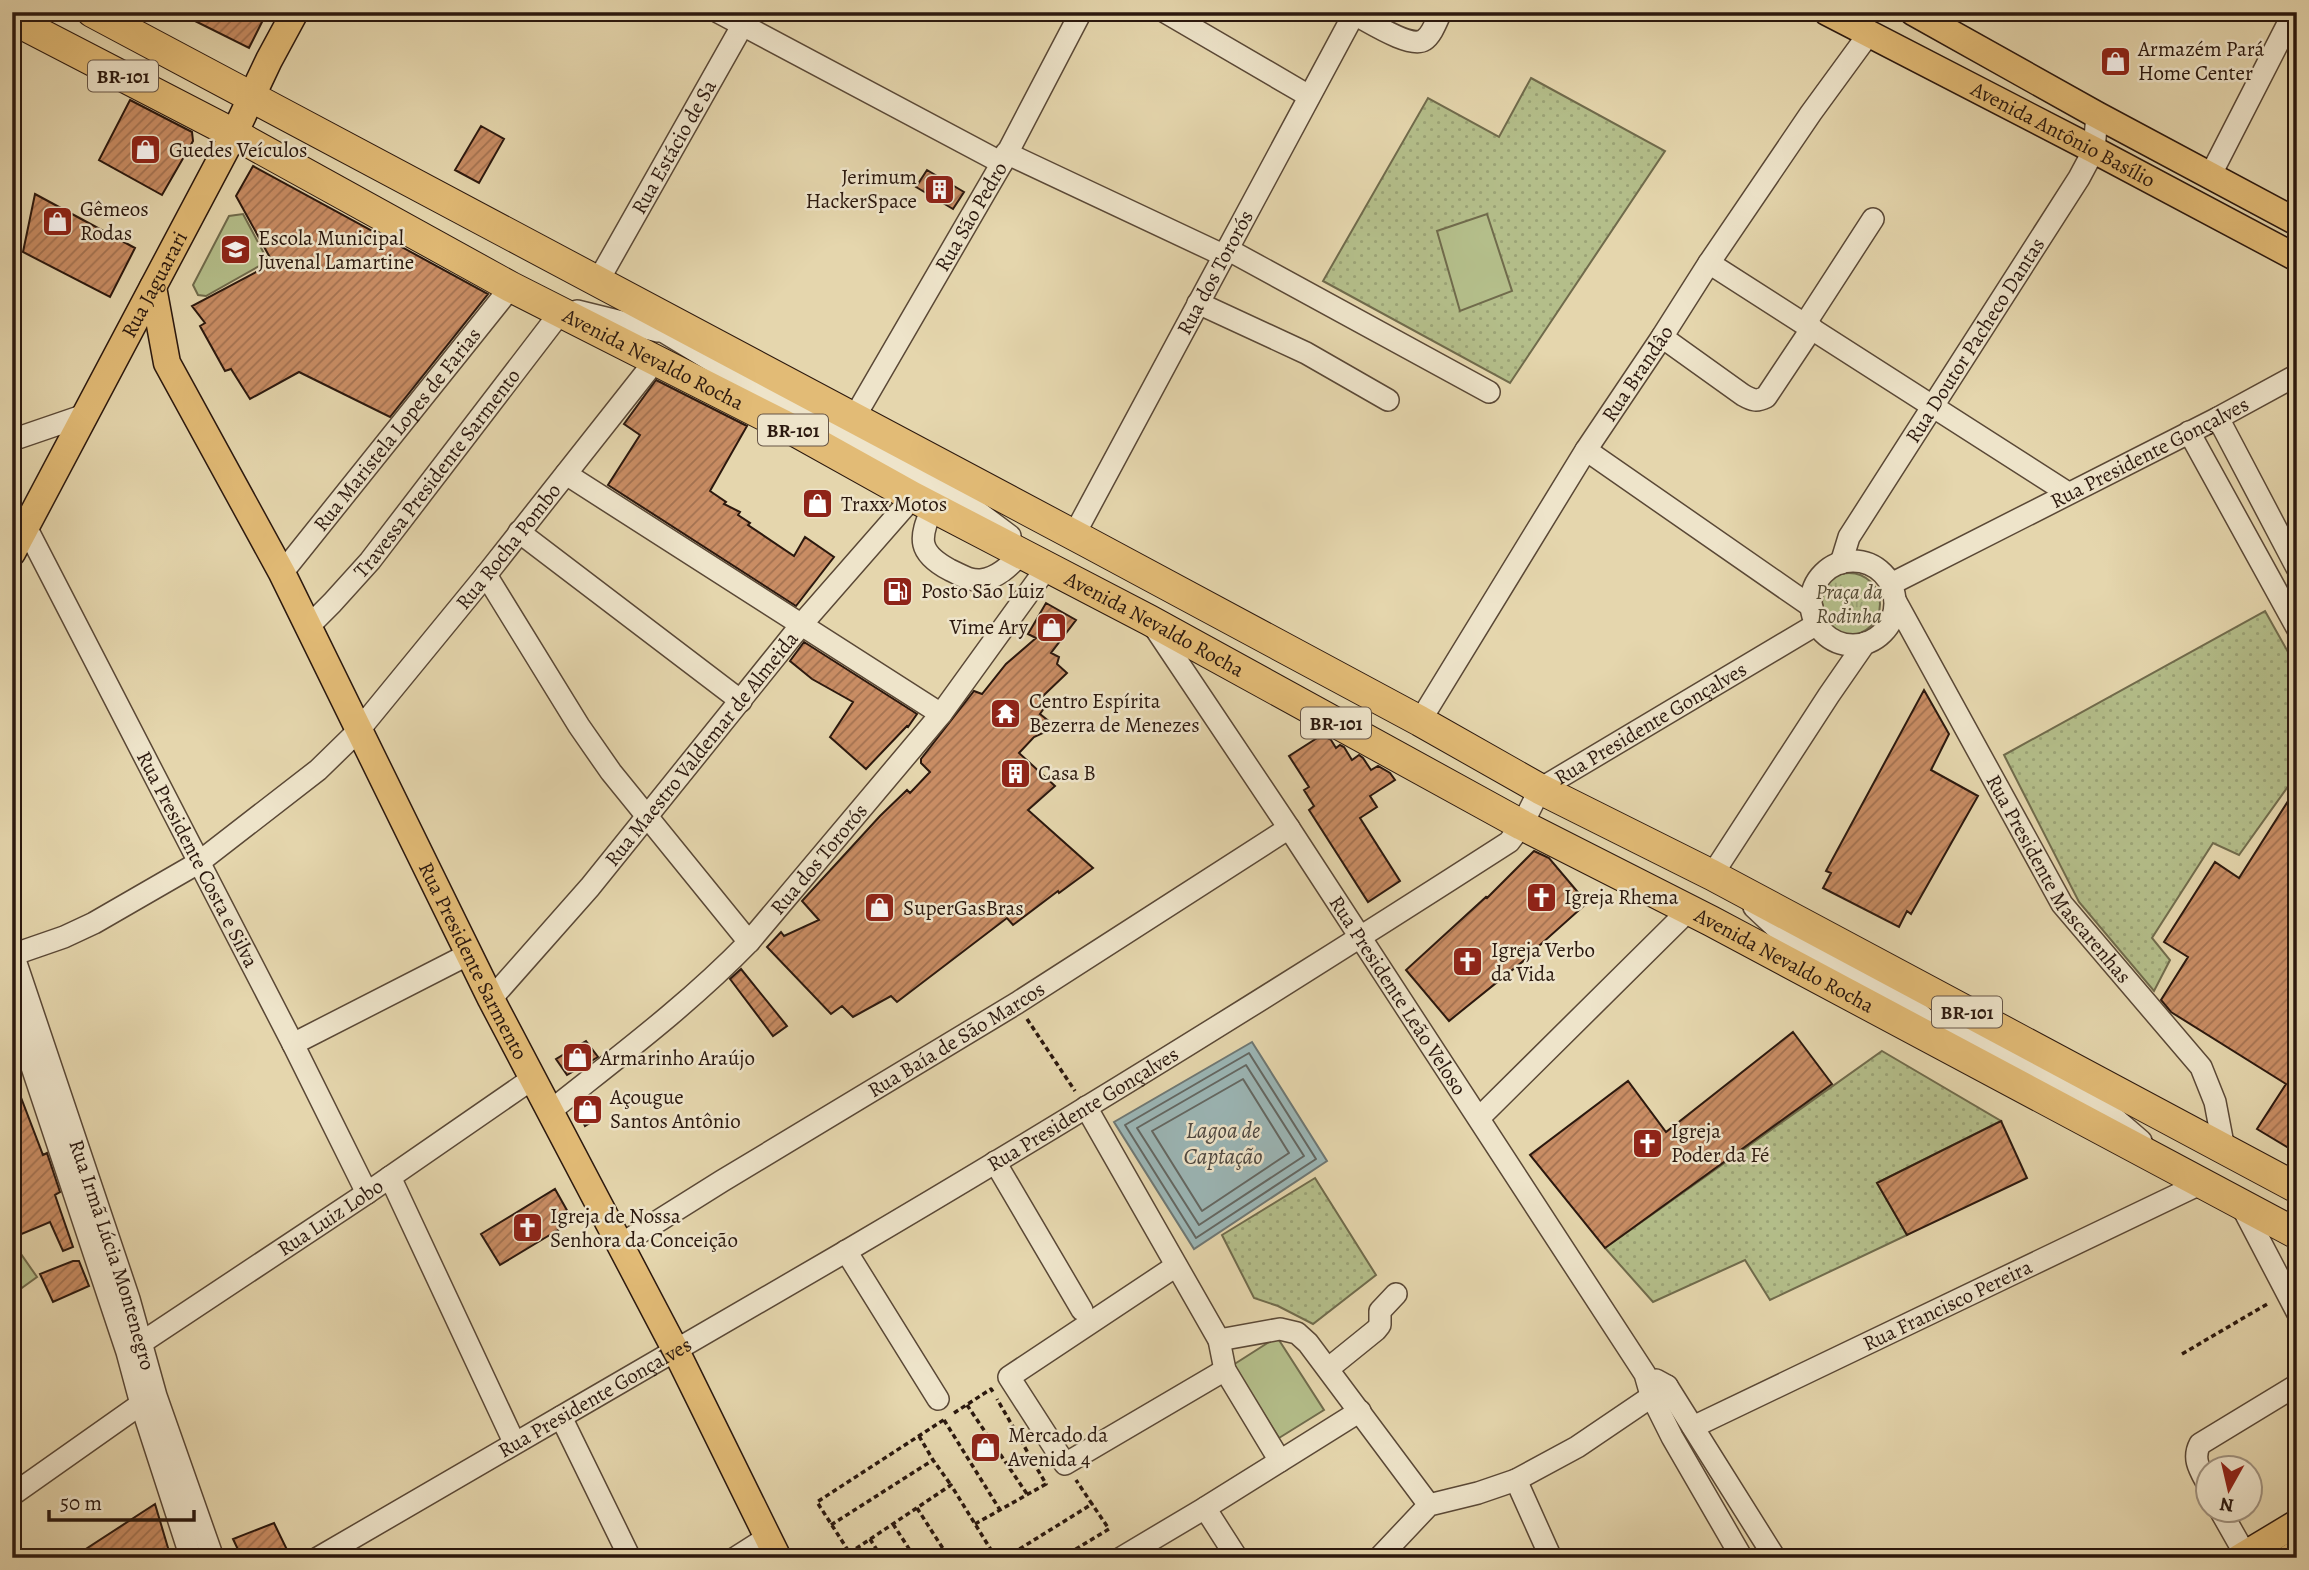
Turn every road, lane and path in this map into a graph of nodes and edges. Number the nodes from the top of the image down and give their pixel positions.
1 (92, 12) edge
2 (295, 12) edge
3 (718, 12) edge
4 (1081, 12) edge
5 (1441, 12) edge
6 (1827, 12) edge
7 (1913, 12) edge
8 (2294, 12) edge
9 (1355, 13) edge
10 (1171, 14) edge
11 (12, 19) edge
12 (746, 19) edge
13 (1868, 35) junction
14 (1309, 96) junction
15 (252, 97) junction
16 (2097, 115) junction
17 (234, 134) junction
18 (2094, 150) junction
19 (1004, 158) junction
20 (2210, 176) junction
21 (1873, 219) dead end
22 (2297, 222) edge
23 (1225, 252) junction
24 (2297, 258) edge
25 (559, 260) junction
26 (1709, 263) junction
27 (598, 281) junction
28 (153, 287) junction
29 (536, 300) junction
30 (1198, 303) junction
31 (1808, 326) junction
32 (660, 331) junction
33 (1662, 337) junction
34 (124, 341) junction
35 (655, 362) junction
36 (167, 363) junction
37 (2297, 375) edge
38 (1489, 392) dead end
39 (1388, 400) dead end
40 (1931, 406) junction
41 (85, 415) junction
42 (854, 418) junction
43 (2218, 418) junction
44 (2189, 432) junction
45 (12, 440) edge
46 (1586, 450) junction
47 (566, 474) junction
48 (2068, 493) junction
49 (962, 500) junction
50 (923, 502) junction
51 (26, 527) junction
52 (520, 532) junction
53 (1080, 538) junction
54 (12, 553) edge
55 (1841, 563) junction
56 (1043, 564) junction
57 (2297, 568) edge
58 (282, 573) junction
59 (485, 575) junction
60 (1893, 592) junction
61 (1814, 615) junction
62 (1149, 620) junction
63 (801, 625) junction
64 (308, 626) junction
65 (2297, 628) edge
66 (1865, 643) junction
67 (741, 701) junction
68 (941, 714) junction
69 (1420, 721) junction
70 (359, 730) junction
71 (1540, 789) junction
72 (647, 817) junction
73 (1522, 825) junction
74 (1289, 828) junction
75 (198, 863) junction
76 (1723, 882) junction
77 (1700, 915) junction
78 (1784, 935) junction
79 (1360, 938) junction
80 (749, 942) junction
81 (13, 953) edge
82 (469, 954) junction
83 (491, 999) junction
84 (1017, 1003) junction
85 (12, 1007) edge
86 (293, 1044) junction
87 (532, 1079) junction
88 (1086, 1107) junction
89 (2105, 1110) junction
90 (549, 1112) junction
91 (1479, 1118) junction
92 (2212, 1142) junction
93 (995, 1162) junction
94 (2171, 1166) junction
95 (390, 1177) junction
96 (2202, 1183) junction
97 (2297, 1188) edge
98 (367, 1193) junction
99 (2240, 1203) junction
100 (2297, 1234) edge
101 (620, 1245) junction
102 (846, 1251) junction
103 (1176, 1266) junction
104 (2286, 1293) junction
105 (1396, 1294) dead end
106 (1082, 1310) dead end
107 (2297, 1312) edge
108 (1219, 1340) junction
109 (135, 1348) junction
110 (676, 1351) junction
111 (2182, 1354) dead end
112 (1329, 1368) junction
113 (1225, 1370) junction
114 (2297, 1385) edge
115 (1659, 1390) junction
116 (938, 1399) dead end
117 (141, 1404) junction
118 (967, 1405) junction
119 (1360, 1411) junction
120 (561, 1417) junction
121 (944, 1420) junction
122 (1693, 1427) junction
123 (919, 1436) junction
124 (514, 1442) junction
125 (2195, 1454) edge
126 (933, 1460) junction
127 (1280, 1461) junction
128 (1065, 1464) junction
129 (1516, 1480) junction
130 (951, 1485) junction
131 (1027, 1494) junction
132 (12, 1495) edge
133 (1092, 1504) junction
134 (1429, 1505) junction
135 (917, 1508) junction
136 (1205, 1508) junction
137 (1000, 1510) junction
138 (2297, 1523) edge
139 (893, 1524) junction
140 (975, 1524) junction
141 (2227, 1524) edge
142 (831, 1525) junction
143 (870, 1539) junction
144 (773, 1548) edge
145 (850, 1553) junction
146 (2297, 1553) edge
147 (2242, 1556) edge
148 (191, 1558) edge
149 (213, 1558) edge
150 (318, 1558) edge
151 (630, 1558) edge
152 (735, 1558) edge
153 (842, 1558) edge
154 (853, 1558) edge
155 (882, 1558) edge
156 (915, 1558) edge
157 (949, 1558) edge
158 (996, 1558) edge
159 (1004, 1558) edge
160 (1061, 1558) edge
161 (1121, 1558) edge
162 (1237, 1558) edge
163 (1379, 1558) edge
164 (1551, 1558) edge
165 (1742, 1558) edge
166 (1775, 1558) edge
167 (2289, 1558) edge

1 - 15 highway, Avenida Nevaldo Rocha / BR-101
2 - 15 main road, Rua Jaguarari
3 - 12 street
4 - 19 street, Rua São Pedro
5 - 9 street
6 - 13 main road, Avenida Antônio Basílio
7 - 16 main road, Avenida Antônio Basílio
8 - 20 street
9 - 14 street, Rua dos Tororós
10 - 14 street
11 - 17 highway, Avenida Nevaldo Rocha / BR-101
12 - 19 street
12 - 27 street, Rua Estácio de Sa
13 - 18 main road, Avenida Antônio Basílio
13 - 26 street, Rua Brandâo
14 - 23 street, Rua dos Tororós
15 - 17 main road, Rua Jaguarari
15 - 25 highway, Avenida Nevaldo Rocha / BR-101
16 - 18 street, Rua Doutor Pacheco Dantas
16 - 20 main road, Avenida Antônio Basílio
17 - 28 main road, Rua Jaguarari
17 - 29 highway, Avenida Nevaldo Rocha / BR-101
18 - 24 main road, Avenida Antônio Basílio
18 - 40 street, Rua Doutor Pacheco Dantas
19 - 23 street
19 - 42 street, Rua São Pedro
20 - 22 main road, Avenida Antônio Basílio
21 - 31 street
23 - 30 street, Rua dos Tororós
23 - 38 street
25 - 27 highway, Avenida Nevaldo Rocha / BR-101
25 - 32 street
26 - 31 street
26 - 33 street, Rua Brandâo
27 - 42 highway, Avenida Nevaldo Rocha / BR-101
28 - 34 main road, Rua Jaguarari
28 - 36 main road, Rua Presidente Sarmento
29 - 32 street
29 - 35 highway, Avenida Nevaldo Rocha / BR-101
29 - 58 street, Rua Maristela Lopes de Farias
29 - 64 street, Travessa Presidente Sarmento
30 - 39 street
30 - 53 street, Rua dos Tororós
31 - 33 street
31 - 40 street
32 - 49 street
33 - 46 street, Rua Brandâo
34 - 36 main road
34 - 41 main road, Rua Jaguarari
35 - 47 street, Rua Rocha Pombo
35 - 50 highway, Avenida Nevaldo Rocha / BR-101
36 - 58 main road, Rua Presidente Sarmento
37 - 43 street, Rua Presidente Gonçalves
40 - 48 street
40 - 55 street, Rua Doutor Pacheco Dantas
41 - 45 street
41 - 51 main road, Rua Jaguarari
42 - 53 highway, Avenida Nevaldo Rocha / BR-101
43 - 44 street, Rua Presidente Gonçalves
43 - 57 street
44 - 48 street, Rua Presidente Gonçalves
44 - 65 street
46 - 61 street
46 - 69 street, Rua Brandâo
47 - 52 street, Rua Rocha Pombo
47 - 63 street
48 - 60 street, Rua Presidente Gonçalves
49 - 53 street
49 - 56 street
50 - 56 highway, Avenida Nevaldo Rocha / BR-101
50 - 56 street
50 - 63 street, Rua Maestro Valdemar de Almeida
51 - 54 main road, Rua Jaguarari
51 - 75 street, Rua Presidente Costa e Silva
52 - 59 street, Rua Rocha Pombo
52 - 67 street
53 - 69 highway, Avenida Nevaldo Rocha / BR-101
55 - 60 street
55 - 61 street
56 - 62 highway, Avenida Nevaldo Rocha / BR-101
56 - 68 street, Rua dos Tororós
58 - 64 main road, Rua Presidente Sarmento
59 - 70 street, Rua Rocha Pombo
59 - 72 street
60 - 66 street
60 - 92 street, Rua Presidente Mascarenhas
61 - 66 street
61 - 71 street, Rua Presidente Gonçalves
62 - 73 highway, Avenida Nevaldo Rocha / BR-101
62 - 74 street, Rua Presidente Leão Veloso
63 - 67 street, Rua Maestro Valdemar de Almeida
63 - 68 street
64 - 70 main road, Rua Presidente Sarmento
66 - 76 street
67 - 72 street, Rua Maestro Valdemar de Almeida
68 - 80 street, Rua dos Tororós
69 - 71 highway, Avenida Nevaldo Rocha / BR-101
70 - 75 street, Rua Rocha Pombo
70 - 82 main road, Rua Presidente Sarmento
71 - 73 street, Rua Presidente Gonçalves
71 - 76 highway, Avenida Nevaldo Rocha / BR-101
72 - 80 street
72 - 83 street, Rua Maestro Valdemar de Almeida
73 - 77 highway, Avenida Nevaldo Rocha / BR-101
73 - 79 street, Rua Presidente Gonçalves
74 - 79 street, Rua Presidente Leão Veloso
74 - 84 street, Rua Baía de São Marcos
75 - 81 street, Rua Rocha Pombo
75 - 86 street, Rua Presidente Costa e Silva
76 - 78 street
76 - 92 highway, Avenida Nevaldo Rocha / BR-101
77 - 78 street
77 - 91 street
77 - 94 highway, Avenida Nevaldo Rocha / BR-101
78 - 89 street
79 - 88 street, Rua Presidente Gonçalves
79 - 91 street, Rua Presidente Leão Veloso
80 - 90 street, Rua dos Tororós
81 - 109 street, Rua Irmã Lúcia Montenegro
82 - 83 main road, Rua Presidente Sarmento
82 - 86 street
83 - 87 main road, Rua Presidente Sarmento
84 - 88 path
84 - 101 street, Rua Baía de São Marcos
85 - 109 street, Rua Irmã Lúcia Montenegro
86 - 98 street, Rua Presidente Costa e Silva
87 - 90 main road, Rua Presidente Sarmento
87 - 95 street, Rua Luiz Lobo
88 - 93 street, Rua Presidente Gonçalves
88 - 103 street
89 - 92 street
89 - 94 street
90 - 101 main road, Rua Presidente Sarmento
91 - 115 street, Rua Presidente Leão Veloso
92 - 97 highway, Avenida Nevaldo Rocha / BR-101
93 - 102 street, Rua Presidente Gonçalves
93 - 106 street
94 - 96 highway, Avenida Nevaldo Rocha / BR-101
95 - 98 street, Rua Luiz Lobo
95 - 124 street
96 - 99 highway, Avenida Nevaldo Rocha / BR-101
96 - 122 street, Rua Francisco Pereira
98 - 109 street, Rua Luiz Lobo
99 - 100 highway, Avenida Nevaldo Rocha / BR-101
99 - 104 street
101 - 110 main road, Rua Presidente Sarmento
102 - 110 street, Rua Presidente Gonçalves
102 - 116 street
103 - 108 street
103 - 128 street
104 - 107 street
104 - 111 path
105 - 112 street
108 - 112 street
108 - 113 street
109 - 117 street, Rua Irmã Lúcia Montenegro
109 - 149 street, Rua Irmã Lúcia Montenegro
110 - 120 street, Rua Presidente Gonçalves
110 - 144 main road, Rua Presidente Sarmento
112 - 119 street
113 - 127 street
113 - 128 street
114 - 125 street
115 - 122 street, Rua Presidente Leão Veloso
115 - 129 street
115 - 165 street, Rua Presidente Leão Veloso
117 - 132 street
117 - 148 street, Rua Irmã Lúcia Montenegro
118 - 121 path
118 - 131 path
118 - 131 path
119 - 127 street
119 - 134 street
120 - 124 street, Rua Presidente Gonçalves
120 - 151 street
121 - 123 path
121 - 137 path
122 - 166 street, Rua Presidente Leão Veloso
123 - 126 path
123 - 142 path
124 - 150 street, Rua Presidente Gonçalves
126 - 130 path
126 - 142 path
127 - 136 street
128 - 133 path
129 - 134 street
129 - 164 street
130 - 135 path
130 - 140 path
131 - 137 path
133 - 159 path
133 - 160 path
134 - 163 street
135 - 139 path
135 - 157 path
136 - 161 street
136 - 162 street
137 - 140 path
138 - 147 main road
139 - 143 path
139 - 156 path
140 - 158 path
141 - 147 street
142 - 145 path
143 - 145 path
143 - 155 path
144 - 152 street
145 - 153 path
145 - 154 path
146 - 167 main road

